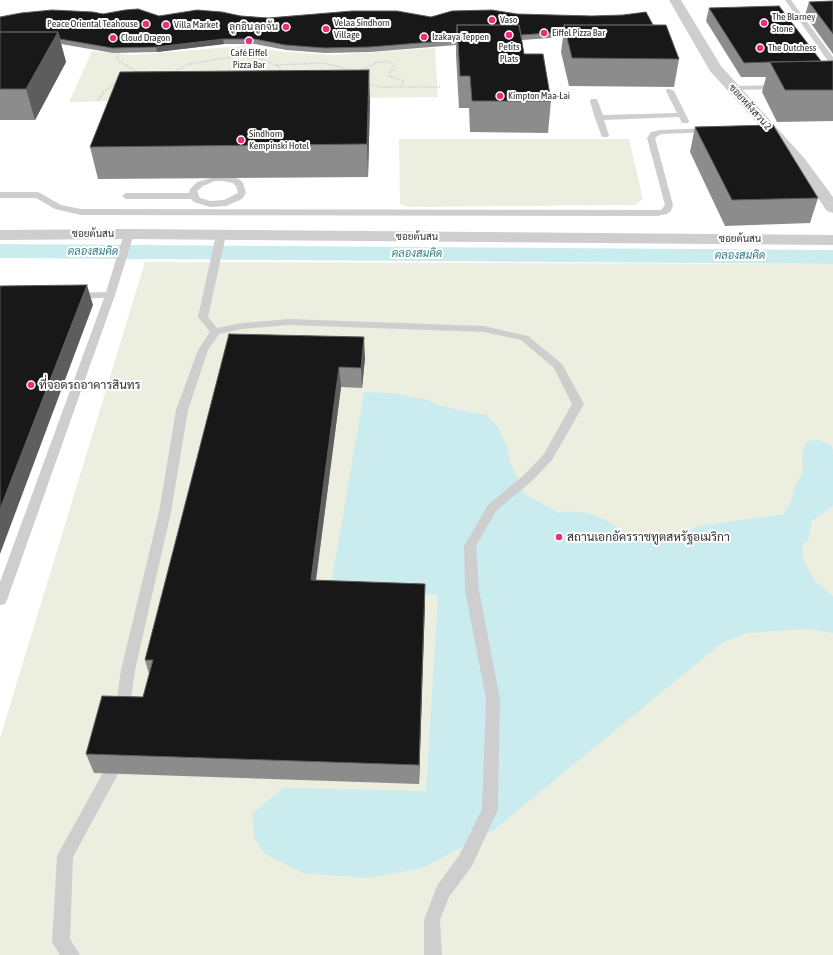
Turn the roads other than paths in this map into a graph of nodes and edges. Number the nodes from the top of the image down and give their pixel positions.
1 (676, 0) edge
2 (788, 0) edge
3 (833, 62) edge
4 (787, 87) edge
5 (733, 88) junction
6 (670, 91) edge
7 (594, 101) dead end
8 (682, 115) junction
9 (599, 118) junction
10 (722, 130) edge
11 (690, 131) junction
12 (605, 135) dead end
13 (0, 195) edge
14 (126, 196) dead end
15 (194, 196) junction
16 (217, 208) junction
17 (833, 208) edge
18 (0, 235) edge
19 (221, 236) junction
20 (833, 240) edge
21 (126, 245) junction
22 (110, 295) junction
23 (63, 296) edge
24 (215, 332) junction
25 (0, 600) edge
26 (121, 715) edge
27 (110, 774) edge
28 (71, 955) edge
29 (433, 955) edge

1 - 5 street, ซอยหลังสวน 2
2 - 3 lane
4 - 5 lane
5 - 17 street, ซอยหลังสวน 2
6 - 8 lane
7 - 9 lane
8 - 9 lane
8 - 11 lane
9 - 12 lane
10 - 11 lane
11 - 16 lane
13 - 16 lane
14 - 15 lane
15 - 16 lane
15 - 16 lane
18 - 21 street, ซอยต้นสน
19 - 20 street, ซอยต้นสน
19 - 21 street, ซอยต้นสน
19 - 24 lane
21 - 22 lane
22 - 23 lane
22 - 25 lane
24 - 26 lane
24 - 29 lane
27 - 28 lane

